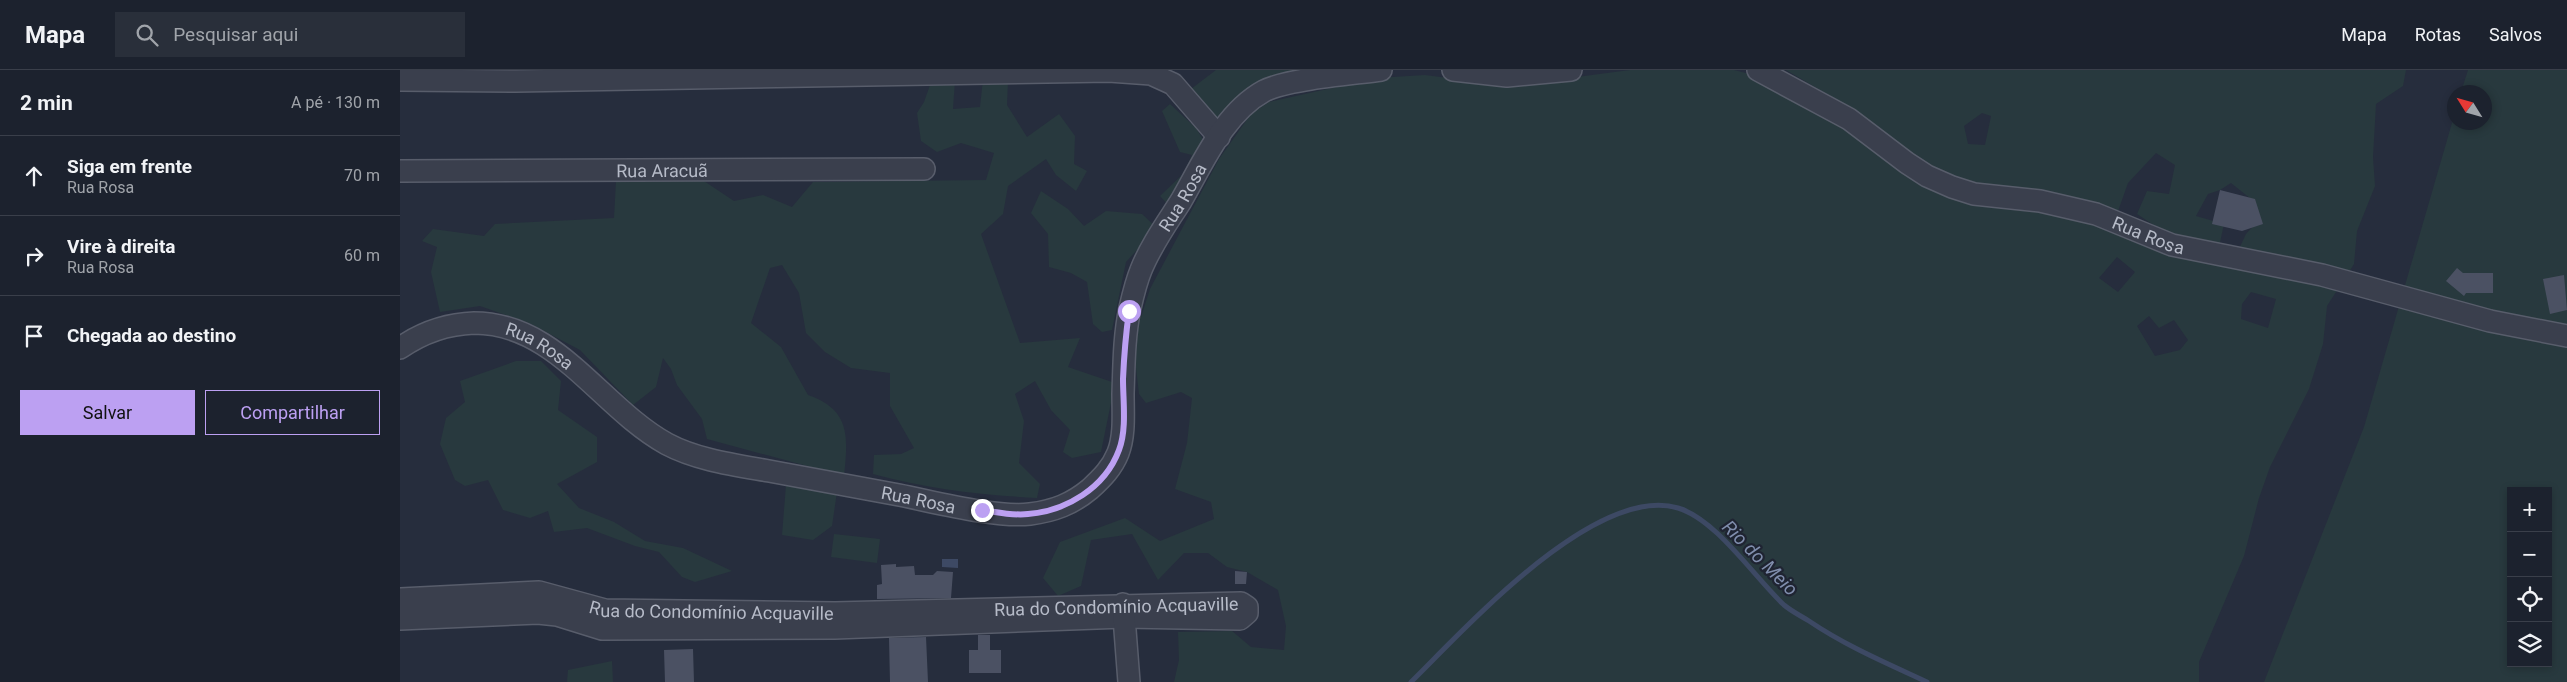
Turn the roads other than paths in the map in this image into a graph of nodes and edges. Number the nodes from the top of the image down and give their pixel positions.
1 (1381, 70) edge
2 (1453, 70) edge
3 (1570, 70) edge
4 (1758, 70) edge
5 (400, 80) edge
6 (1219, 137) junction
7 (924, 169) dead end
8 (400, 171) edge
9 (2567, 336) edge
10 (400, 348) edge
11 (400, 599) edge
12 (423, 608) junction
13 (400, 619) edge
14 (1129, 682) edge

1 - 6 street, Rua Rosa
2 - 3 street
4 - 9 street, Rua Rosa
5 - 6 street
6 - 10 street, Rua Rosa
7 - 8 street, Rua Aracuã
11 - 12 street, Rua do Condomínio Acquaville
12 - 13 street, Rua do Condomínio Acquaville
12 - 14 street, Rua do Condomínio Acquaville

